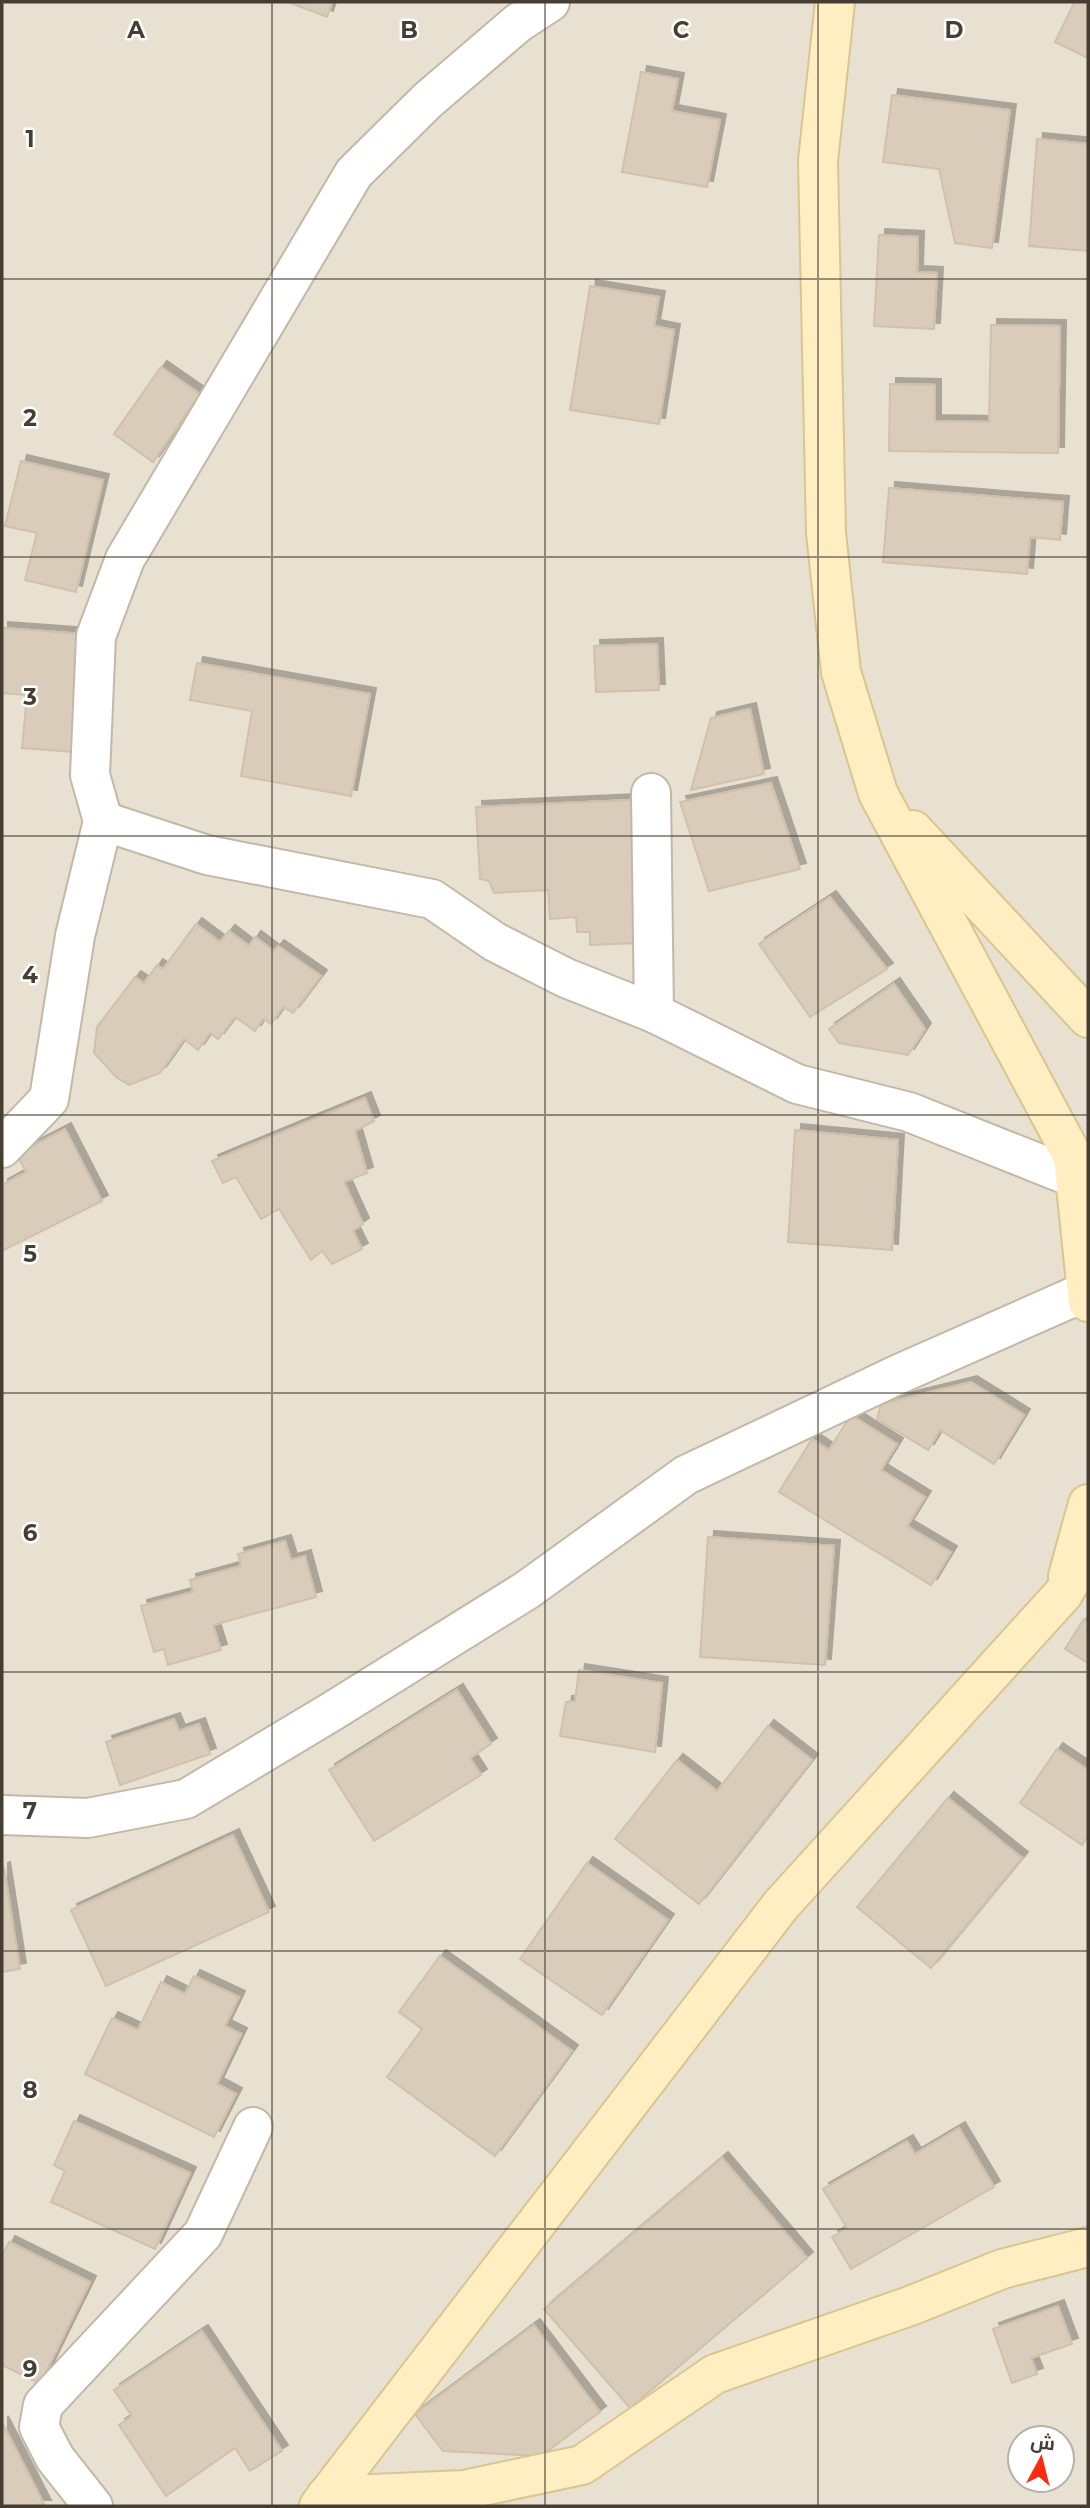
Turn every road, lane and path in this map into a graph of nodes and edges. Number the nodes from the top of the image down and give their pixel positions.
1 (550, 2) edge
2 (835, 2) edge
3 (651, 793) dead end
4 (878, 793) junction
5 (103, 821) junction
6 (654, 1013) junction
7 (1088, 1018) edge
8 (2, 1148) edge
9 (1075, 1178) junction
10 (1088, 1296) edge
11 (1088, 1504) edge
12 (1088, 1551) edge
13 (1063, 1594) junction
14 (2, 1815) edge
15 (253, 2127) dead end
16 (1088, 2247) edge
17 (314, 2503) edge
18 (93, 2506) edge

1 - 5 street
2 - 4 main road
3 - 6 street
4 - 7 main road
4 - 9 main road
5 - 6 street
5 - 8 street
6 - 9 street
9 - 10 main road
10 - 14 street
11 - 13 main road
12 - 13 main road
13 - 17 main road
15 - 18 street
16 - 17 main road

